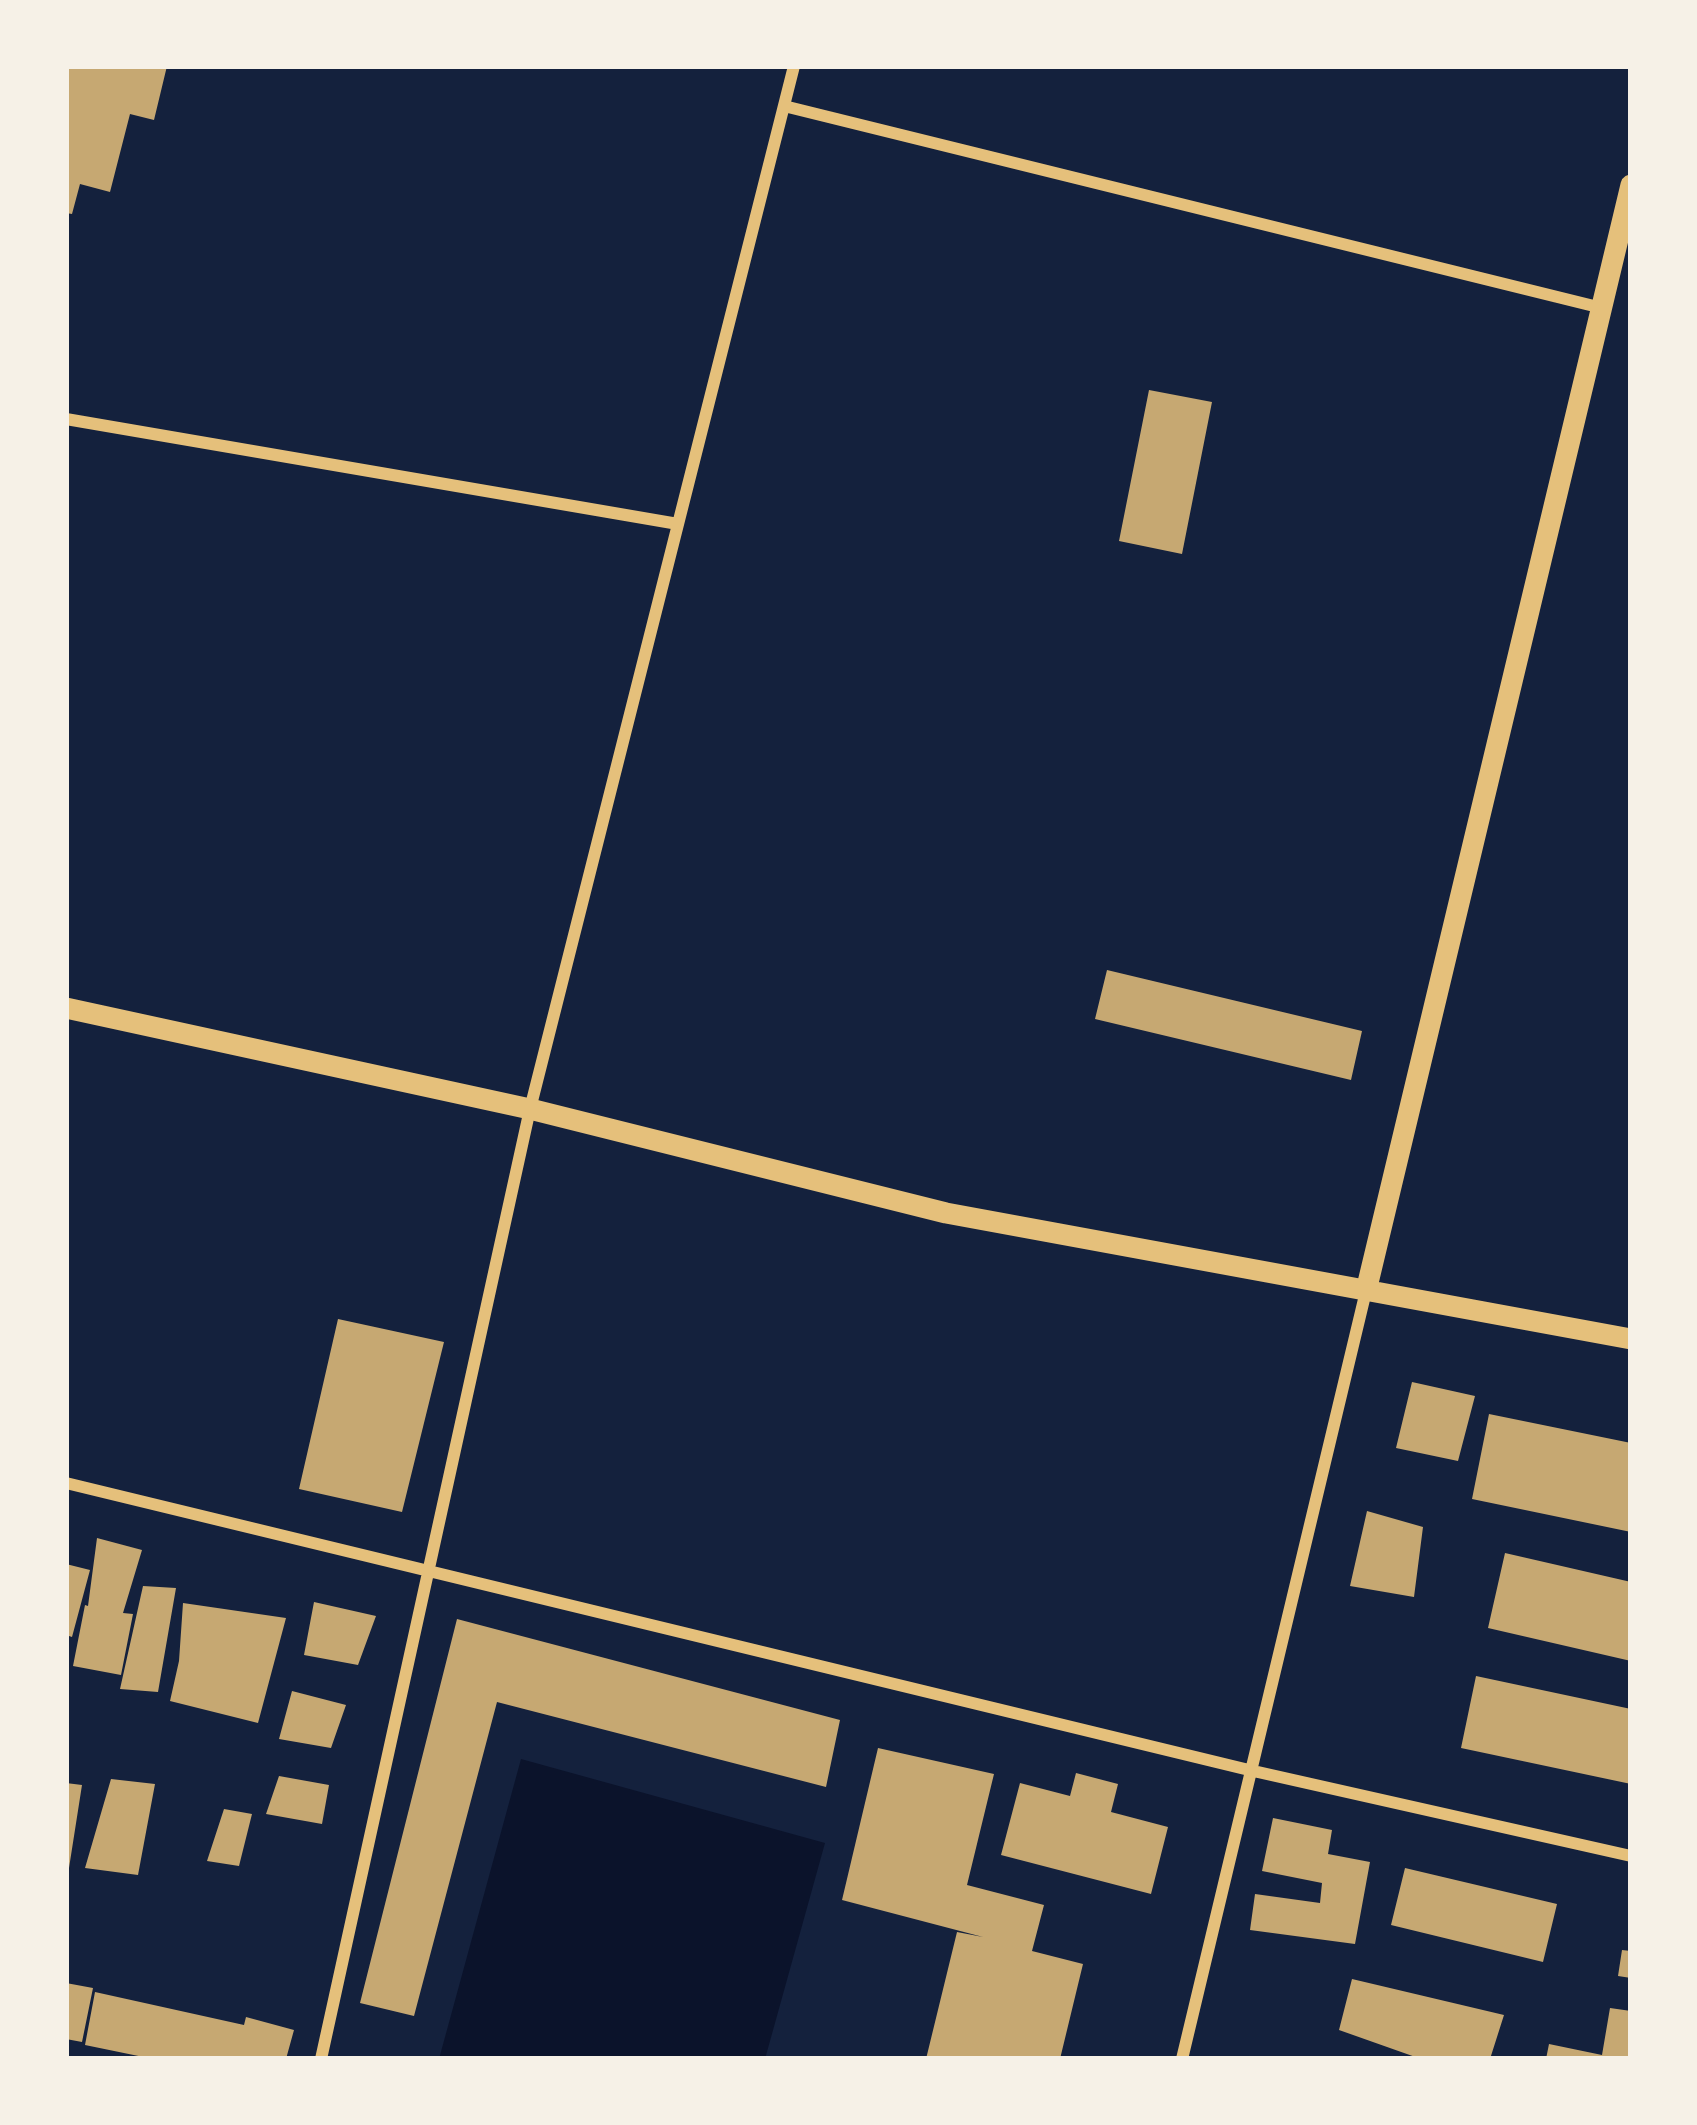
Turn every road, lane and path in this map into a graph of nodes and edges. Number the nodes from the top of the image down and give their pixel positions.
1 (794, 66) edge
2 (784, 106) junction
3 (1631, 185) edge
4 (1602, 308) junction
5 (66, 419) edge
6 (678, 524) junction
7 (66, 1009) edge
8 (530, 1109) junction
9 (1366, 1291) junction
10 (1631, 1340) edge
11 (66, 1483) edge
12 (427, 1569) junction
13 (1249, 1770) junction
14 (1631, 1856) edge
15 (321, 2059) edge
16 (1182, 2059) edge

1 - 2 street
2 - 4 street
2 - 6 street
3 - 4 street
4 - 9 street
5 - 6 street
6 - 8 street
7 - 8 street
8 - 9 street
8 - 12 street
9 - 10 street
9 - 13 street
11 - 12 street
12 - 13 street
12 - 15 street
13 - 14 street
13 - 16 street

